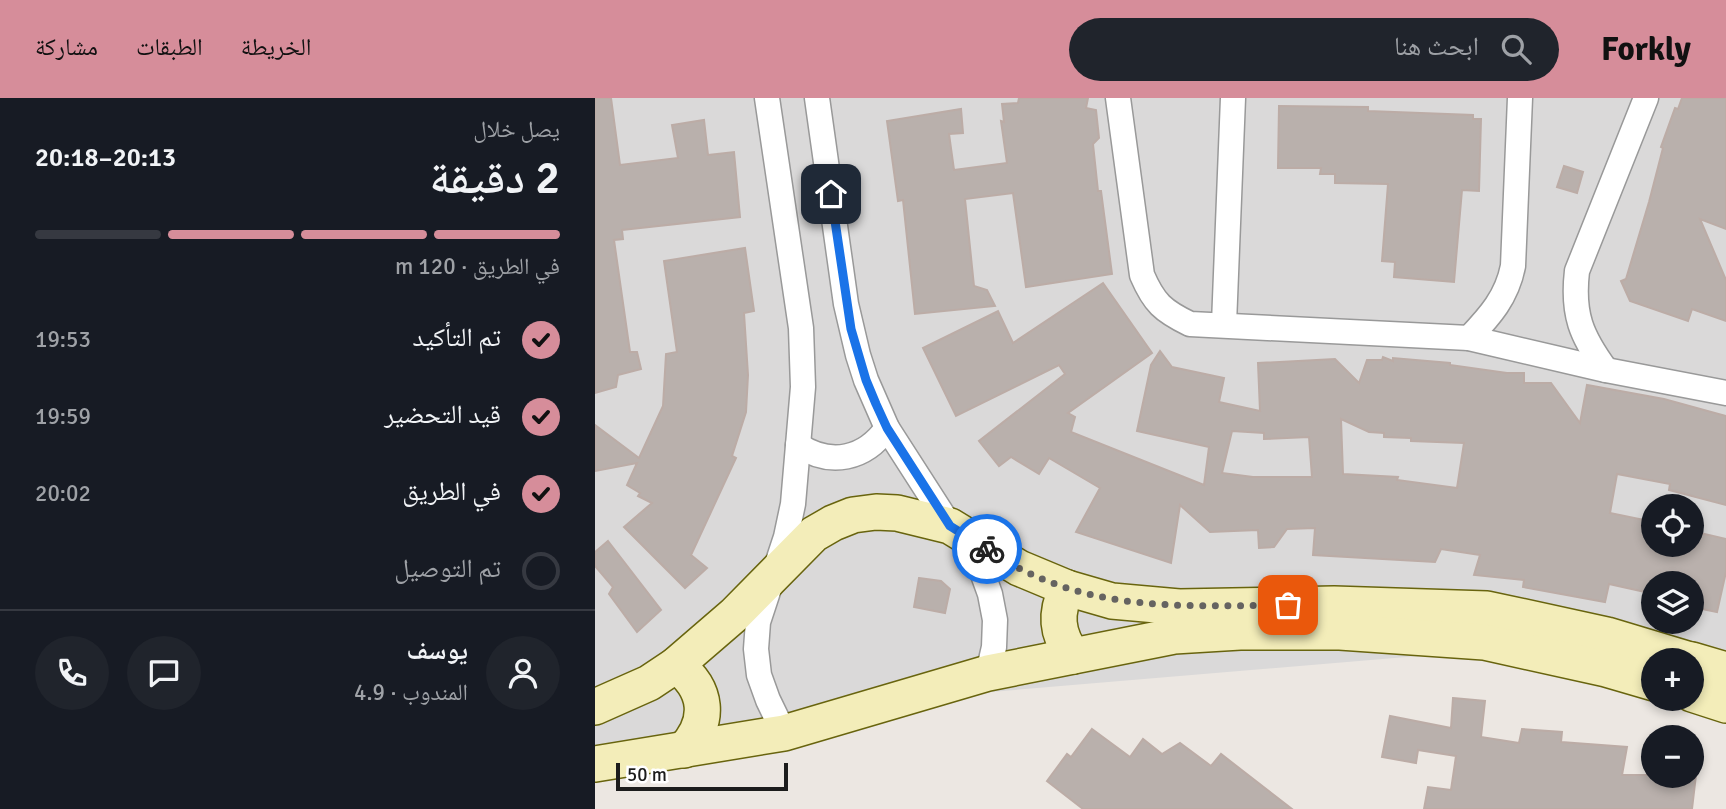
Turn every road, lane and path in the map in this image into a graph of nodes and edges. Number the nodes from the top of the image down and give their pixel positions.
1 (767, 98) edge
2 (817, 98) edge
3 (1118, 98) edge
4 (1233, 98) edge
5 (1520, 98) edge
6 (1646, 98) edge
7 (1224, 324) junction
8 (1469, 338) junction
9 (1606, 370) junction
10 (1726, 393) edge
11 (887, 428) junction
12 (798, 445) junction
13 (950, 526) junction
14 (776, 569) junction
15 (1067, 588) junction
16 (1651, 648) edge
17 (1073, 656) junction
18 (676, 666) junction
19 (988, 673) junction
20 (1704, 674) edge
21 (1641, 679) edge
22 (1718, 690) edge
23 (595, 708) edge
24 (783, 733) junction
25 (684, 750) junction
26 (595, 764) edge

1 - 12 street
2 - 11 street
3 - 7 street
4 - 7 street
5 - 8 street
6 - 9 street
7 - 8 street
8 - 9 street
9 - 10 street
11 - 12 street
11 - 13 street
12 - 14 street
13 - 14 street
13 - 15 street
13 - 19 street
14 - 18 street
14 - 24 street
15 - 16 street
15 - 17 street
17 - 19 street
17 - 21 street
18 - 23 street
18 - 25 street
19 - 24 street
20 - 22 street
24 - 25 street
25 - 26 street

